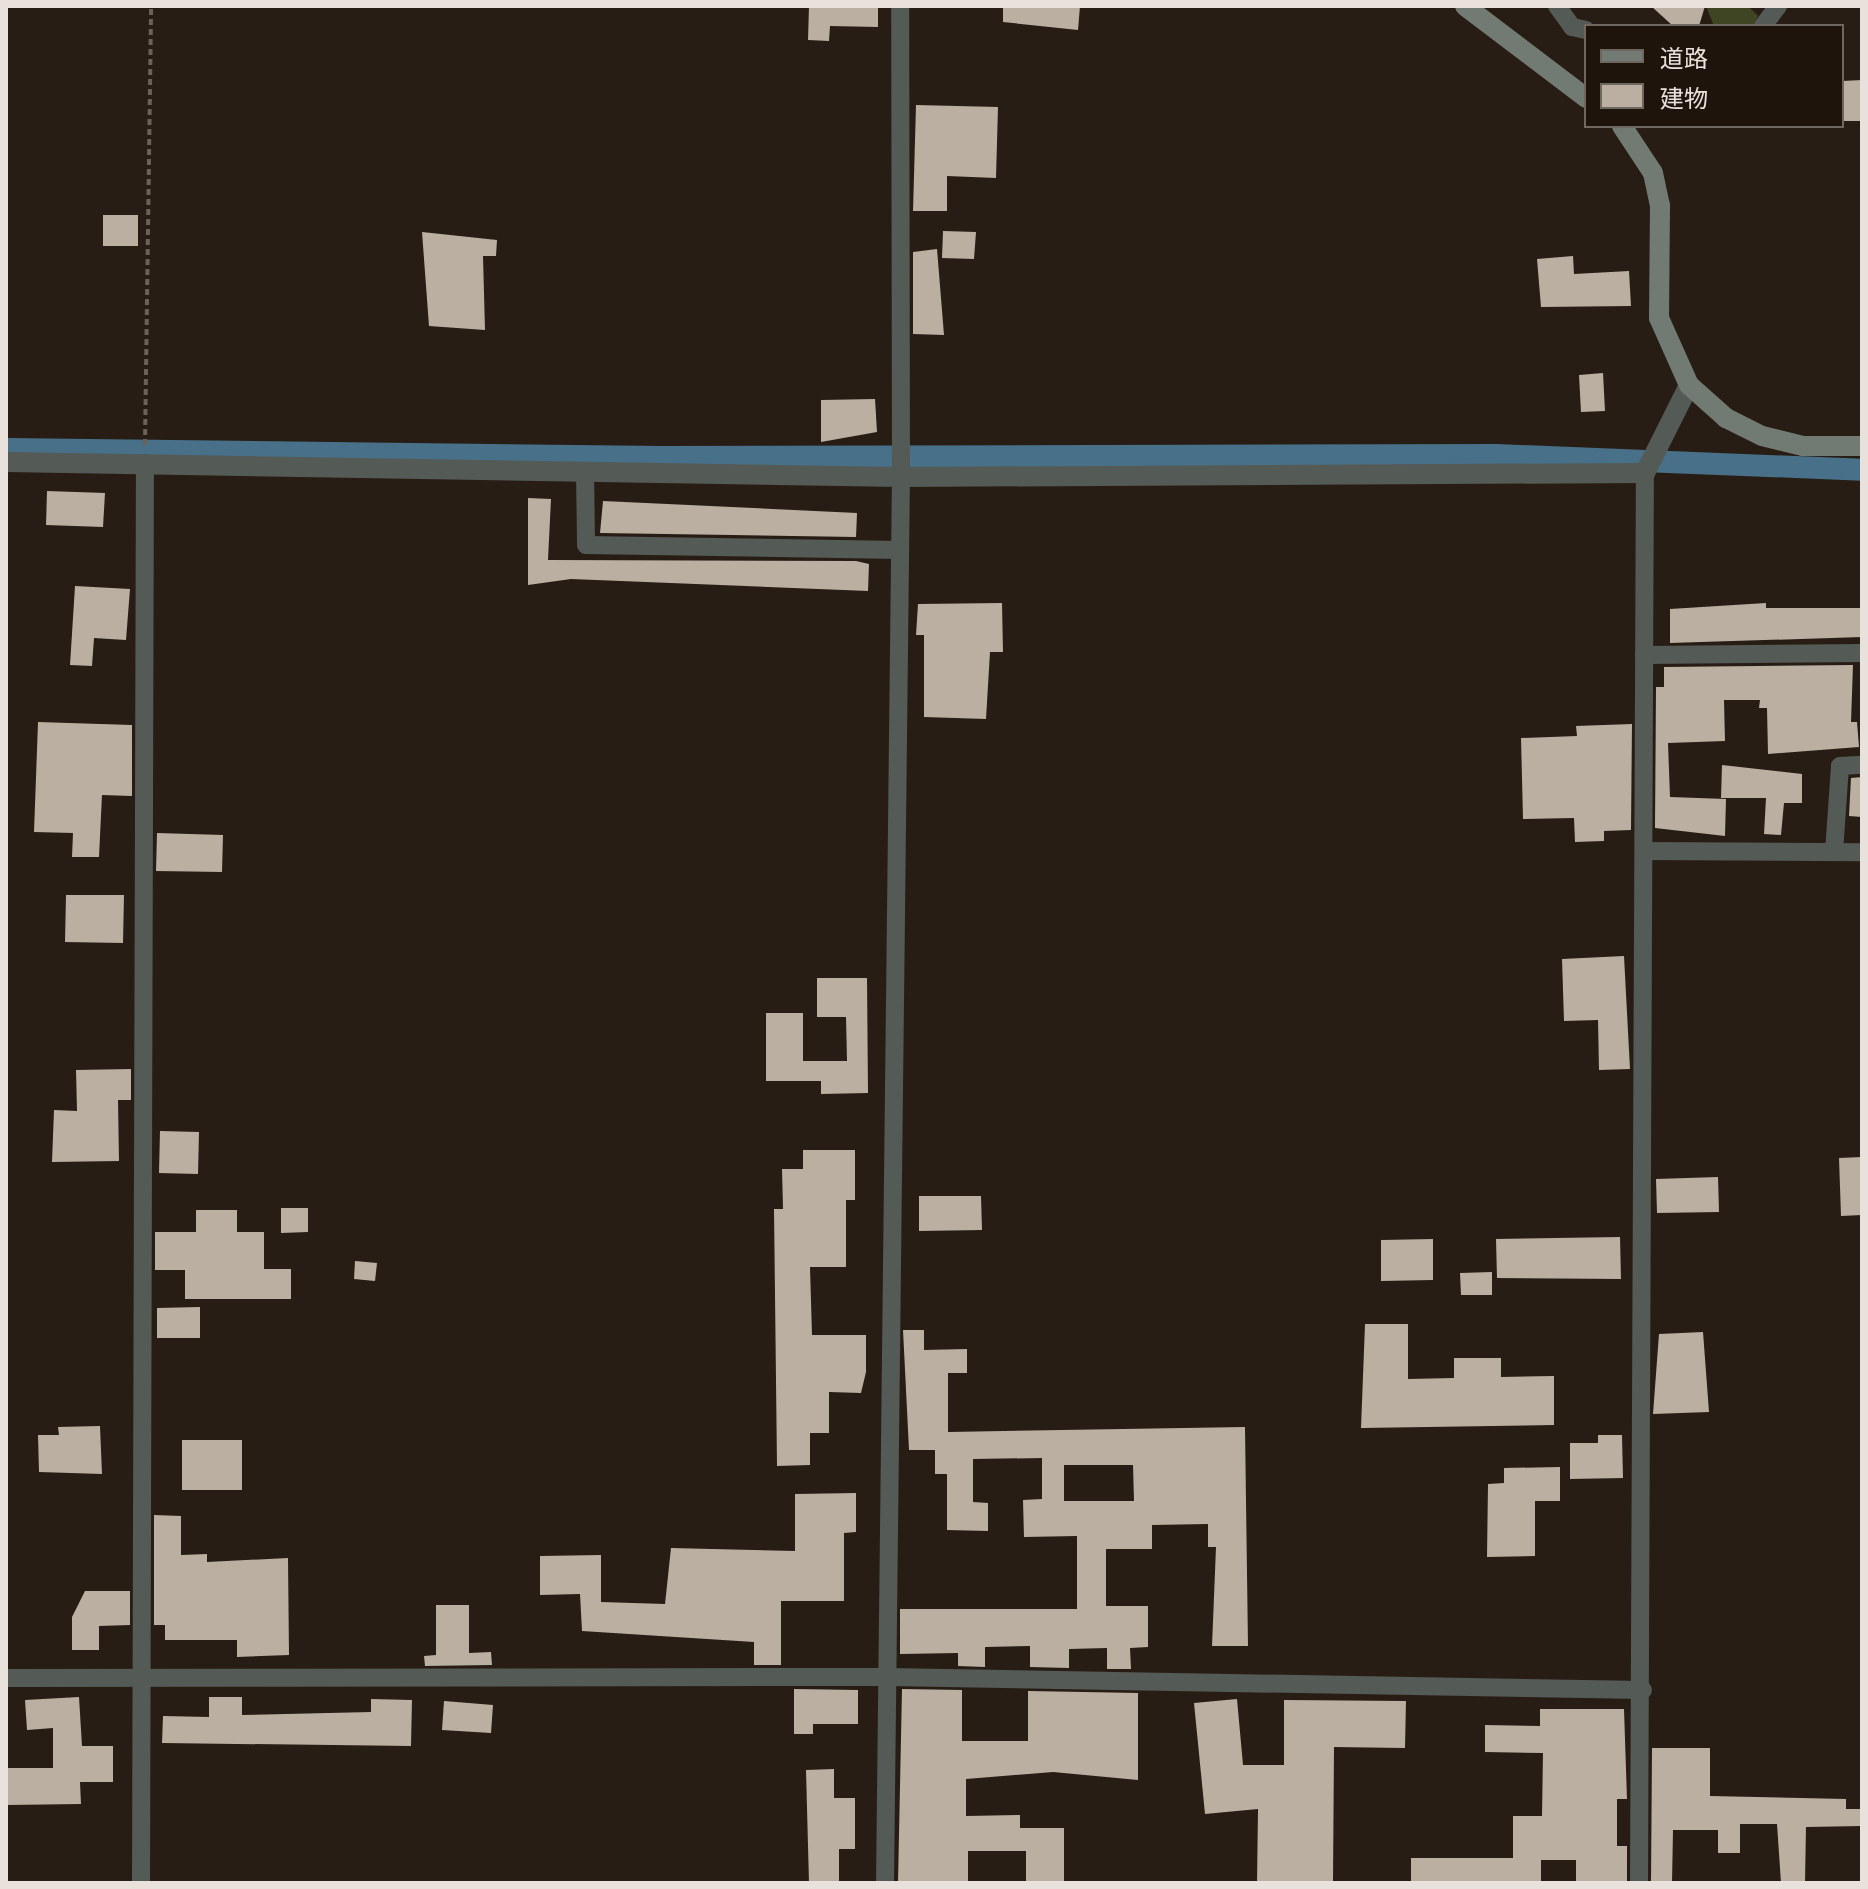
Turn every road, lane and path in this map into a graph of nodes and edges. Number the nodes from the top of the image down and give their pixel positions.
1 (151, 6) edge
2 (900, 6) edge
3 (1465, 6) edge
4 (1557, 6) edge
5 (1778, 6) edge
6 (1764, 24) edge
7 (1584, 30) edge
8 (1584, 96) edge
9 (1623, 128) edge
10 (1689, 385) junction
11 (1862, 446) edge
12 (6, 462) edge
13 (145, 463) junction
14 (585, 471) junction
15 (1645, 472) junction
16 (901, 477) junction
17 (900, 550) junction
18 (1862, 653) edge
19 (1644, 655) junction
20 (1862, 765) edge
21 (1644, 851) junction
22 (1834, 852) junction
23 (1862, 852) edge
24 (887, 1677) junction
25 (6, 1678) edge
26 (145, 1678) junction
27 (1643, 1690) junction
28 (141, 1883) edge
29 (885, 1883) edge
30 (1639, 1883) edge

1 - 13 path
2 - 16 street
3 - 8 main road
4 - 7 street
5 - 6 street
9 - 10 main road
10 - 11 main road
10 - 15 street
12 - 13 street
13 - 14 street
13 - 26 street
14 - 16 street
14 - 17 street
15 - 16 street
15 - 19 street
16 - 17 street
17 - 24 street
18 - 19 street
19 - 21 street
20 - 22 street
21 - 22 street
21 - 27 street
22 - 23 street
24 - 26 street
24 - 27 street
24 - 29 street
25 - 26 street
26 - 28 street
27 - 30 street

